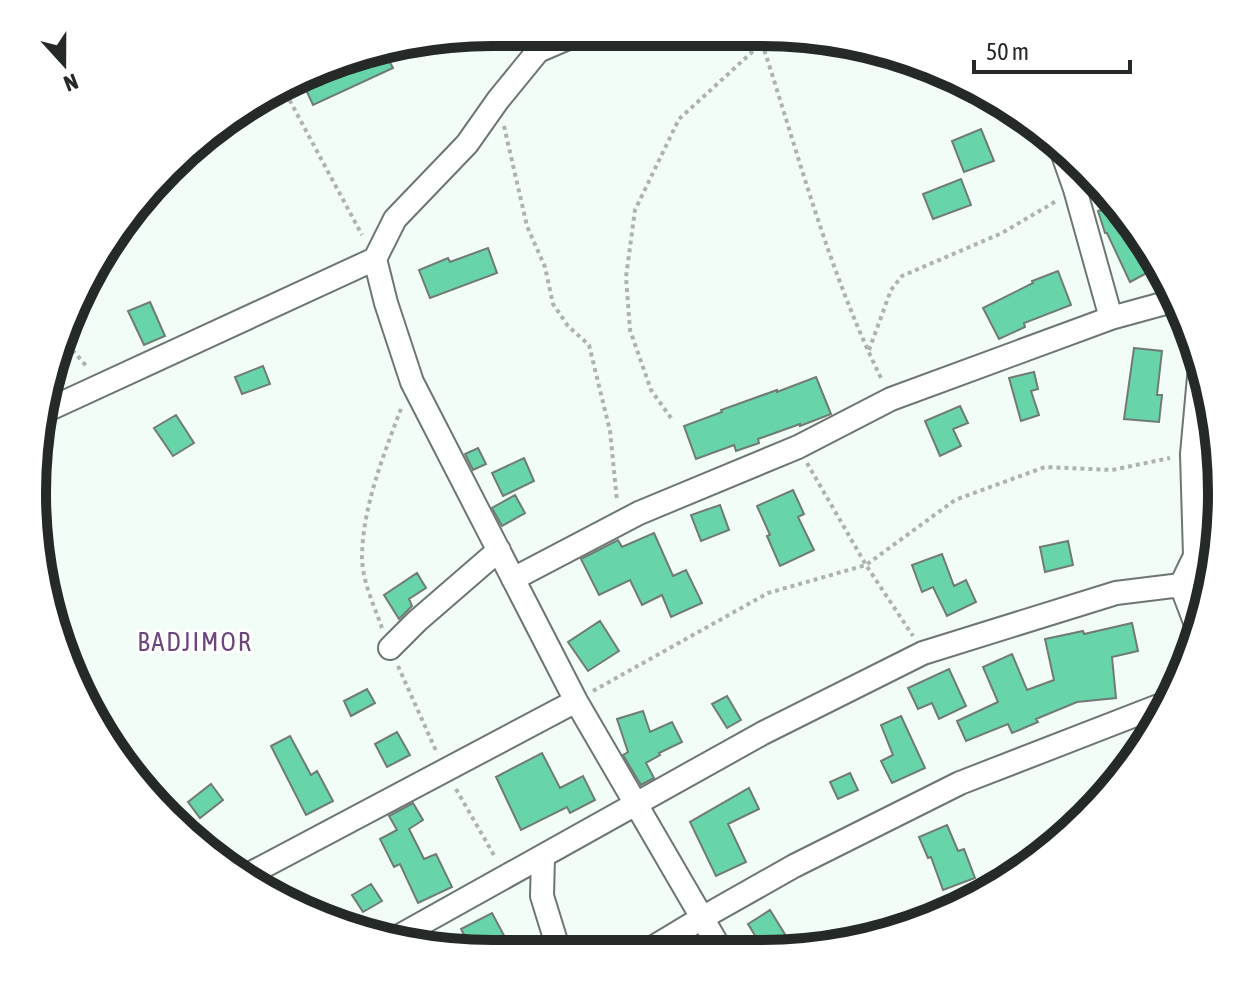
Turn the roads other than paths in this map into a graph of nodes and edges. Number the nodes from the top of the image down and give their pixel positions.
1 (550, 46) edge
2 (1068, 168) edge
3 (375, 259) junction
4 (1166, 303) edge
5 (1111, 318) junction
6 (1197, 397) edge
7 (55, 406) edge
8 (499, 550) junction
9 (513, 579) junction
10 (1181, 585) junction
11 (1192, 613) edge
12 (390, 648) dead end
13 (576, 701) junction
14 (1152, 708) edge
15 (636, 805) junction
16 (543, 857) junction
17 (255, 871) edge
18 (702, 918) junction
19 (408, 931) edge
20 (556, 940) edge
21 (666, 940) edge
22 (715, 940) edge

1 - 3 street
2 - 5 street
3 - 7 street
3 - 8 street
4 - 5 street
5 - 9 street
6 - 10 street
8 - 9 street
8 - 12 street
9 - 13 street
10 - 11 street
10 - 15 street
13 - 15 street
13 - 17 street
14 - 18 street
15 - 16 street
15 - 18 street
16 - 19 street
16 - 20 street
18 - 21 street
18 - 22 street

